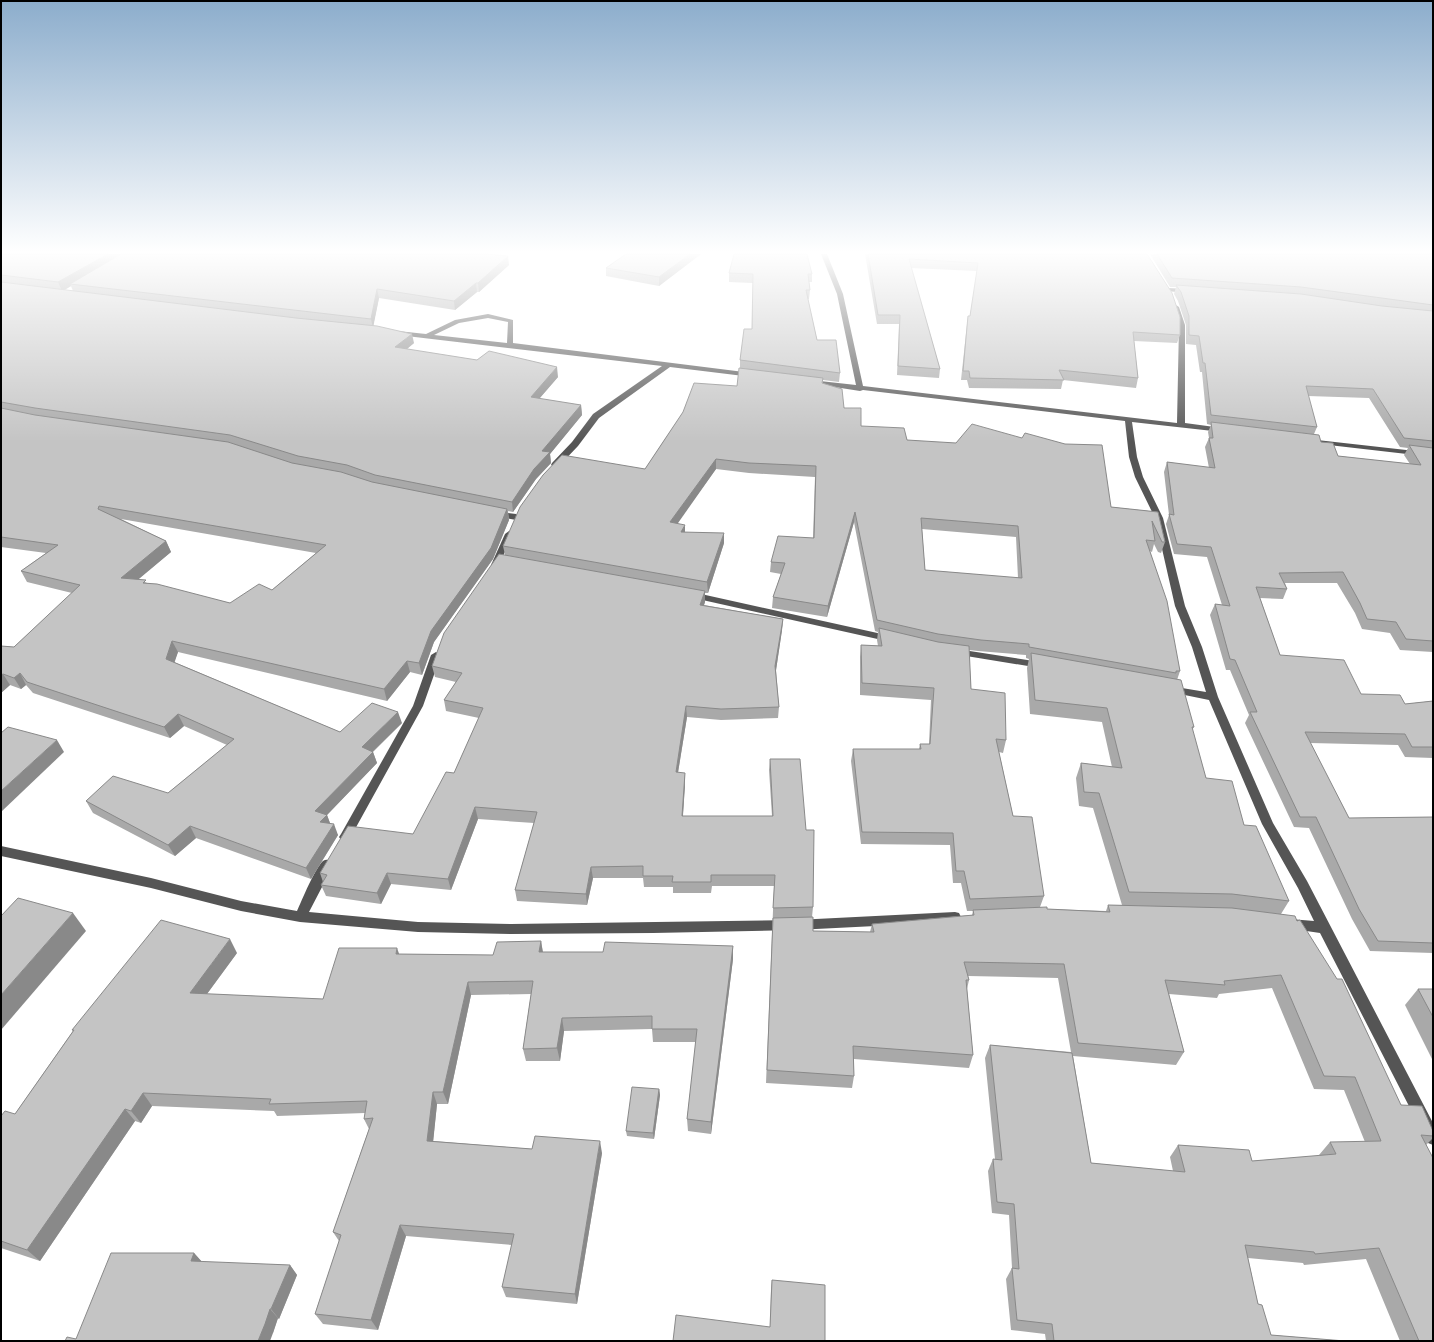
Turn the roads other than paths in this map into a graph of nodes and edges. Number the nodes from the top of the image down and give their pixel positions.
1 (485, 317) edge
2 (491, 317) edge
3 (845, 317) edge
4 (1179, 317) edge
5 (387, 332) edge
6 (426, 336) junction
7 (510, 345) junction
8 (668, 365) junction
9 (762, 376) edge
10 (801, 381) edge
11 (860, 389) junction
12 (1128, 418) junction
13 (1181, 425) junction
14 (1228, 431) edge
15 (1315, 441) edge
16 (1433, 455) edge
17 (550, 471) edge
18 (486, 512) edge
19 (489, 573) edge
20 (684, 593) edge
21 (897, 640) edge
22 (440, 643) edge
23 (951, 651) edge
24 (1051, 666) edge
25 (1159, 687) edge
26 (1213, 697) junction
27 (1, 851) edge
28 (300, 917) junction
29 (969, 917) edge
30 (1278, 922) edge
31 (1324, 928) junction
32 (1433, 1138) edge

1 - 6 street
2 - 7 street
3 - 11 street
4 - 13 street
5 - 6 street
6 - 7 street
7 - 8 street
8 - 9 street
8 - 17 street
10 - 11 street
11 - 12 street
12 - 13 street
12 - 26 street
13 - 14 street
15 - 16 street
18 - 19 street
20 - 21 street
22 - 28 street
23 - 24 street
25 - 26 street
26 - 31 street
27 - 28 street
28 - 29 street
30 - 31 street
31 - 32 street

